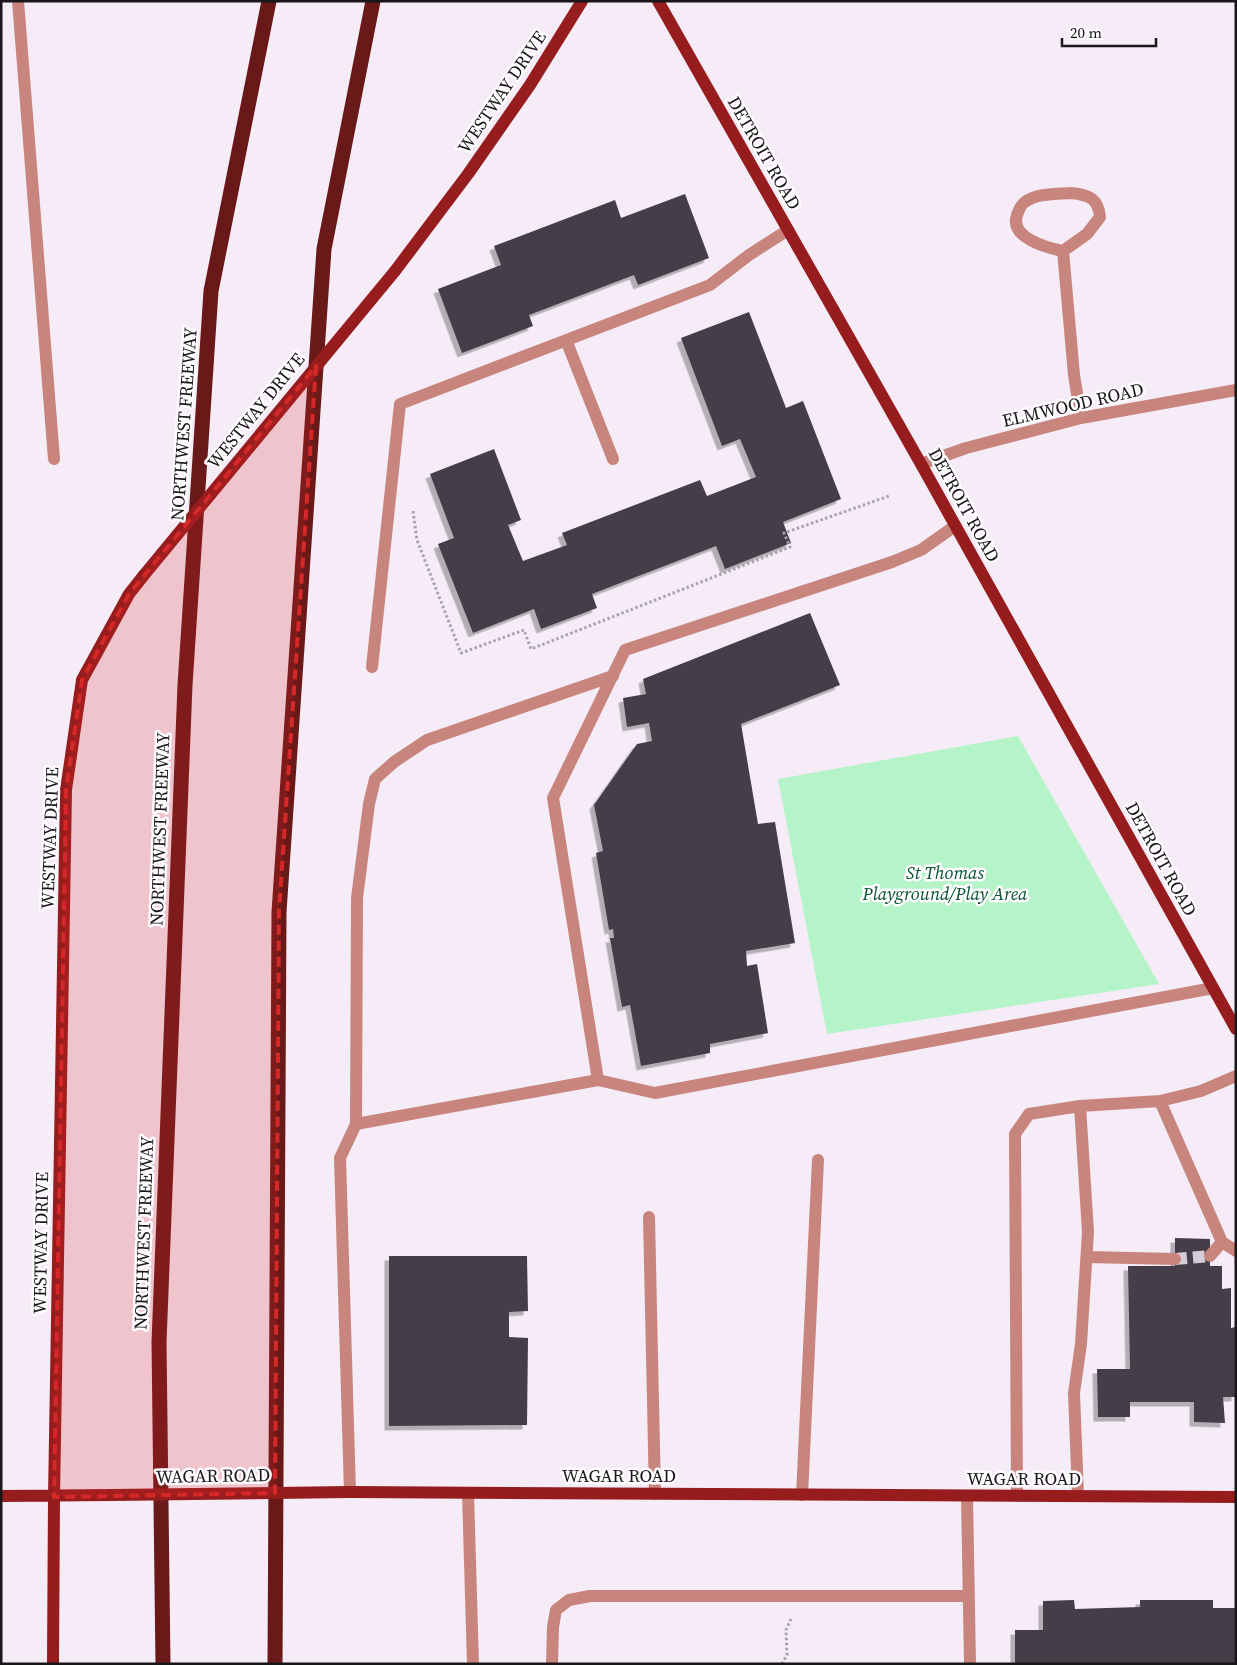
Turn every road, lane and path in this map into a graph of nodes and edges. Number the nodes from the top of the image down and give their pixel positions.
1 (18, 1) edge
2 (269, 1) edge
3 (373, 1) edge
4 (582, 1) edge
5 (658, 1) edge
6 (788, 230) junction
7 (1063, 251) junction
8 (566, 340) junction
9 (1236, 390) edge
10 (1081, 418) junction
11 (54, 459) dead end
12 (612, 459) dead end
13 (921, 464) junction
14 (889, 496) dead end
15 (413, 511) dead end
16 (955, 526) junction
17 (372, 667) dead end
18 (613, 676) junction
19 (1213, 988) junction
20 (1236, 1029) edge
21 (1236, 1076) edge
22 (598, 1080) junction
23 (1160, 1101) junction
24 (1080, 1106) junction
25 (356, 1124) junction
26 (818, 1160) dead end
27 (649, 1217) dead end
28 (1222, 1242) junction
29 (1236, 1251) edge
30 (1210, 1256) tunnel mouth
31 (1087, 1257) junction
32 (1175, 1259) tunnel mouth
33 (350, 1492) junction
34 (468, 1492) junction
35 (654, 1494) junction
36 (802, 1495) junction
37 (1, 1496) edge
38 (967, 1496) junction
39 (1017, 1496) junction
40 (1078, 1496) junction
41 (54, 1497) junction
42 (1236, 1497) edge
43 (968, 1596) junction
44 (786, 1630) dead end
45 (53, 1664) edge
46 (163, 1664) edge
47 (275, 1664) edge
48 (473, 1664) edge
49 (552, 1664) edge
50 (782, 1664) edge
51 (970, 1664) edge

1 - 11 street
2 - 46 highway, NORTHWEST FREEWAY
3 - 47 highway
4 - 41 main road, WESTWAY DRIVE, bridge
5 - 6 main road, DETROIT ROAD
6 - 8 street
6 - 13 main road, DETROIT ROAD
7 - 7 street
7 - 10 street
8 - 12 street
8 - 17 street
9 - 10 street, ELMWOOD ROAD
10 - 13 street, ELMWOOD ROAD
13 - 16 main road, DETROIT ROAD
14 - 15 path
16 - 18 street
16 - 19 main road, DETROIT ROAD
18 - 22 street
18 - 25 street
19 - 20 main road, DETROIT ROAD
19 - 22 street
21 - 23 street
22 - 25 street
23 - 24 street
23 - 28 street
24 - 31 street
24 - 39 street
25 - 33 street
26 - 36 street
27 - 35 street
28 - 29 street
28 - 30 street
31 - 32 street
31 - 40 street
33 - 34 main road, WAGAR ROAD
33 - 41 main road, WAGAR ROAD, bridge
34 - 35 main road, WAGAR ROAD
34 - 48 street
35 - 36 main road, WAGAR ROAD
36 - 38 main road, WAGAR ROAD
37 - 41 main road, WAGAR ROAD
38 - 39 main road, WAGAR ROAD
38 - 43 street
39 - 40 main road, WAGAR ROAD
40 - 42 main road, WAGAR ROAD
41 - 45 main road, WESTWAY DRIVE
43 - 49 street
43 - 51 street
44 - 50 path

